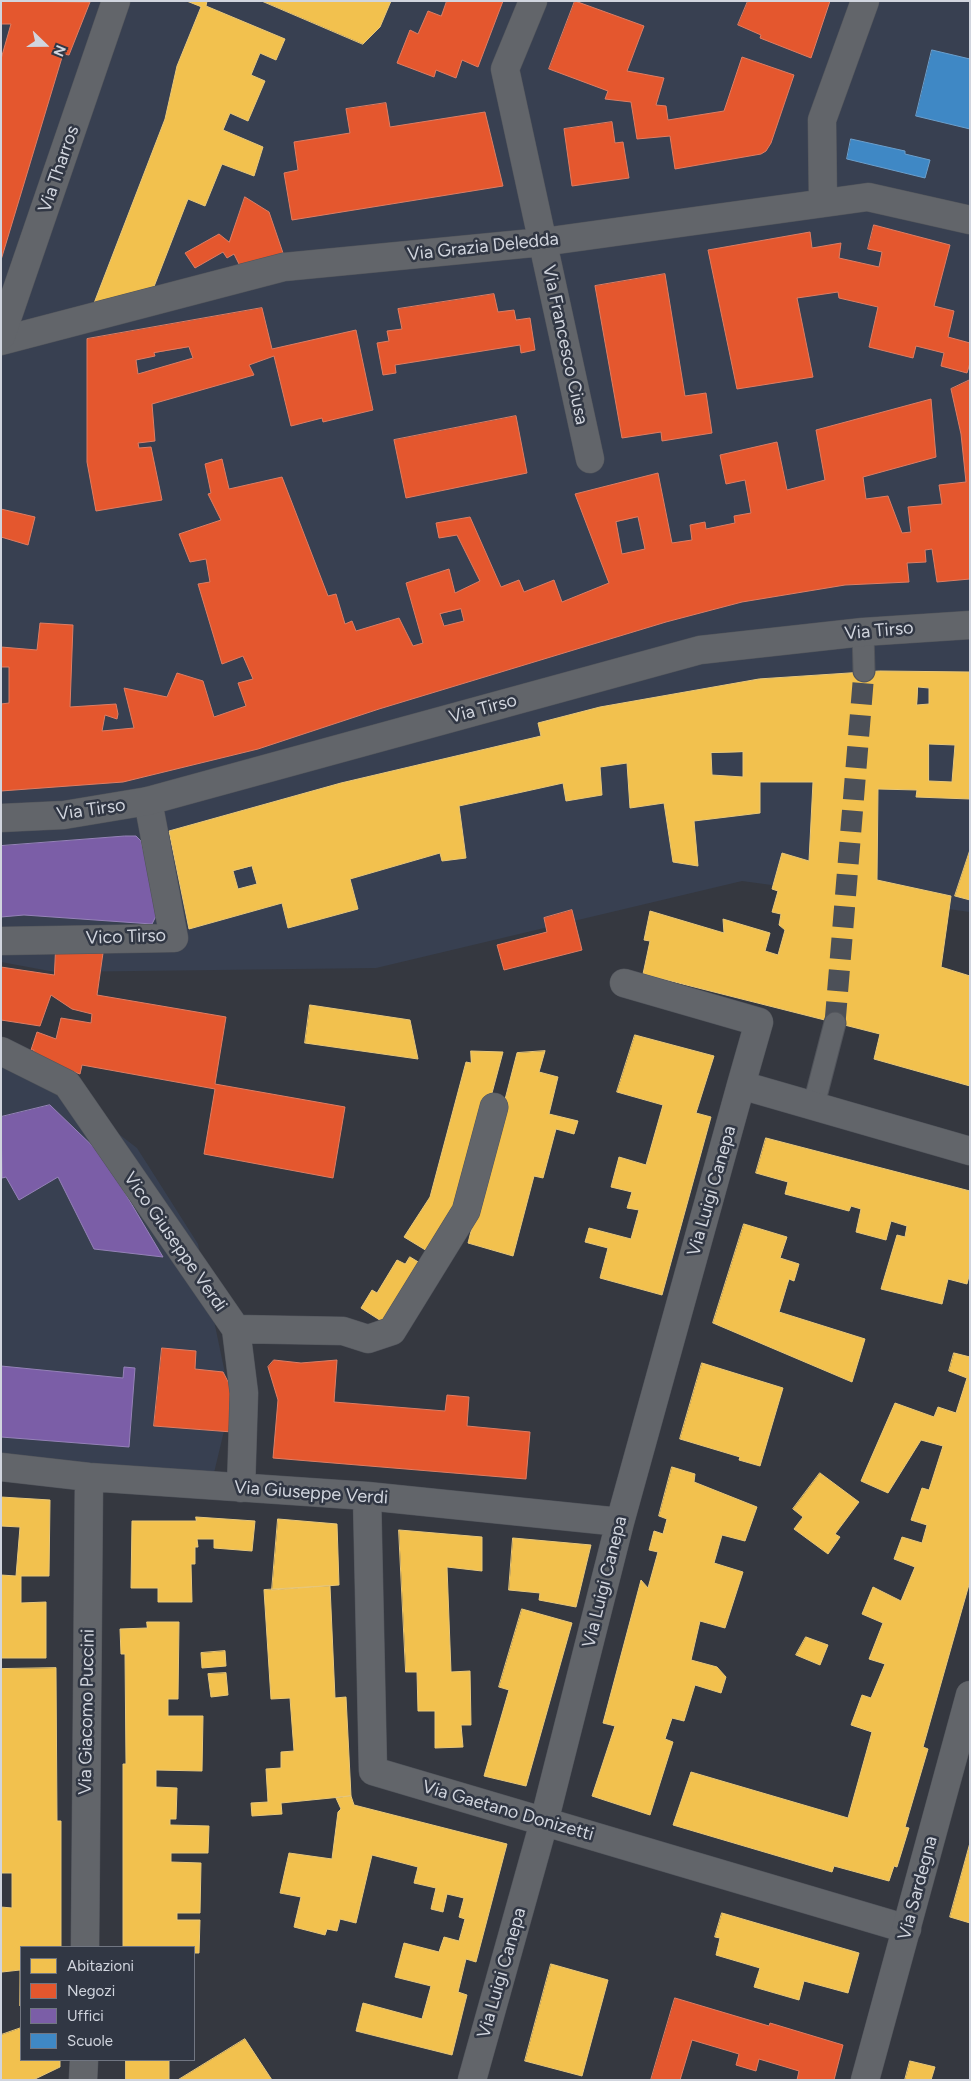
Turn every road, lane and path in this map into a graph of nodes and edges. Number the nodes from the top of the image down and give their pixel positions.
1 (116, 1) edge
2 (534, 1) edge
3 (865, 1) edge
4 (823, 203) junction
5 (970, 220) edge
6 (543, 242) junction
7 (1, 336) edge
8 (1, 341) edge
9 (590, 459) dead end
10 (970, 624) edge
11 (863, 632) junction
12 (864, 672) tunnel mouth
13 (148, 801) junction
14 (1, 818) edge
15 (1, 941) edge
16 (624, 983) dead end
17 (835, 1023) tunnel mouth
18 (1, 1051) edge
19 (741, 1085) junction
20 (814, 1104) junction
21 (494, 1107) dead end
22 (970, 1151) edge
23 (236, 1329) junction
24 (1, 1467) edge
25 (89, 1477) junction
26 (241, 1488) junction
27 (367, 1496) junction
28 (620, 1522) junction
29 (969, 1703) edge
30 (544, 1822) junction
31 (907, 1928) junction
32 (85, 1946) edge
33 (84, 2061) edge
34 (83, 2080) edge
35 (472, 2080) edge
36 (865, 2080) edge

1 - 7 street, Via Tharros
2 - 6 street, Via Francesco Ciusa
3 - 4 street
4 - 5 street, Via Grazia Deledda
4 - 6 street, Via Grazia Deledda
6 - 8 street, Via Grazia Deledda
6 - 9 street, Via Francesco Ciusa
10 - 11 street, Via Tirso
11 - 12 street
11 - 13 street, Via Tirso
13 - 14 street, Via Tirso
13 - 15 street, Vico Tirso
16 - 19 street, Via Luigi Canepa
17 - 20 street
18 - 23 street, Vico Giuseppe Verdi
19 - 20 street
19 - 28 street, Via Luigi Canepa
20 - 22 street
21 - 23 street
23 - 26 street, Vico Giuseppe Verdi
24 - 25 street, Via Giuseppe Verdi
25 - 26 street, Via Giuseppe Verdi
25 - 32 street, Via Giacomo Puccini
26 - 27 street, Via Giuseppe Verdi
27 - 28 street, Via Giuseppe Verdi
27 - 30 street, Via Gaetano Donizetti
28 - 30 street, Via Luigi Canepa
29 - 31 street, Via Sardegna
30 - 31 street, Via Gaetano Donizetti
30 - 35 street, Via Luigi Canepa
31 - 36 street, Via Sardegna
33 - 34 street

